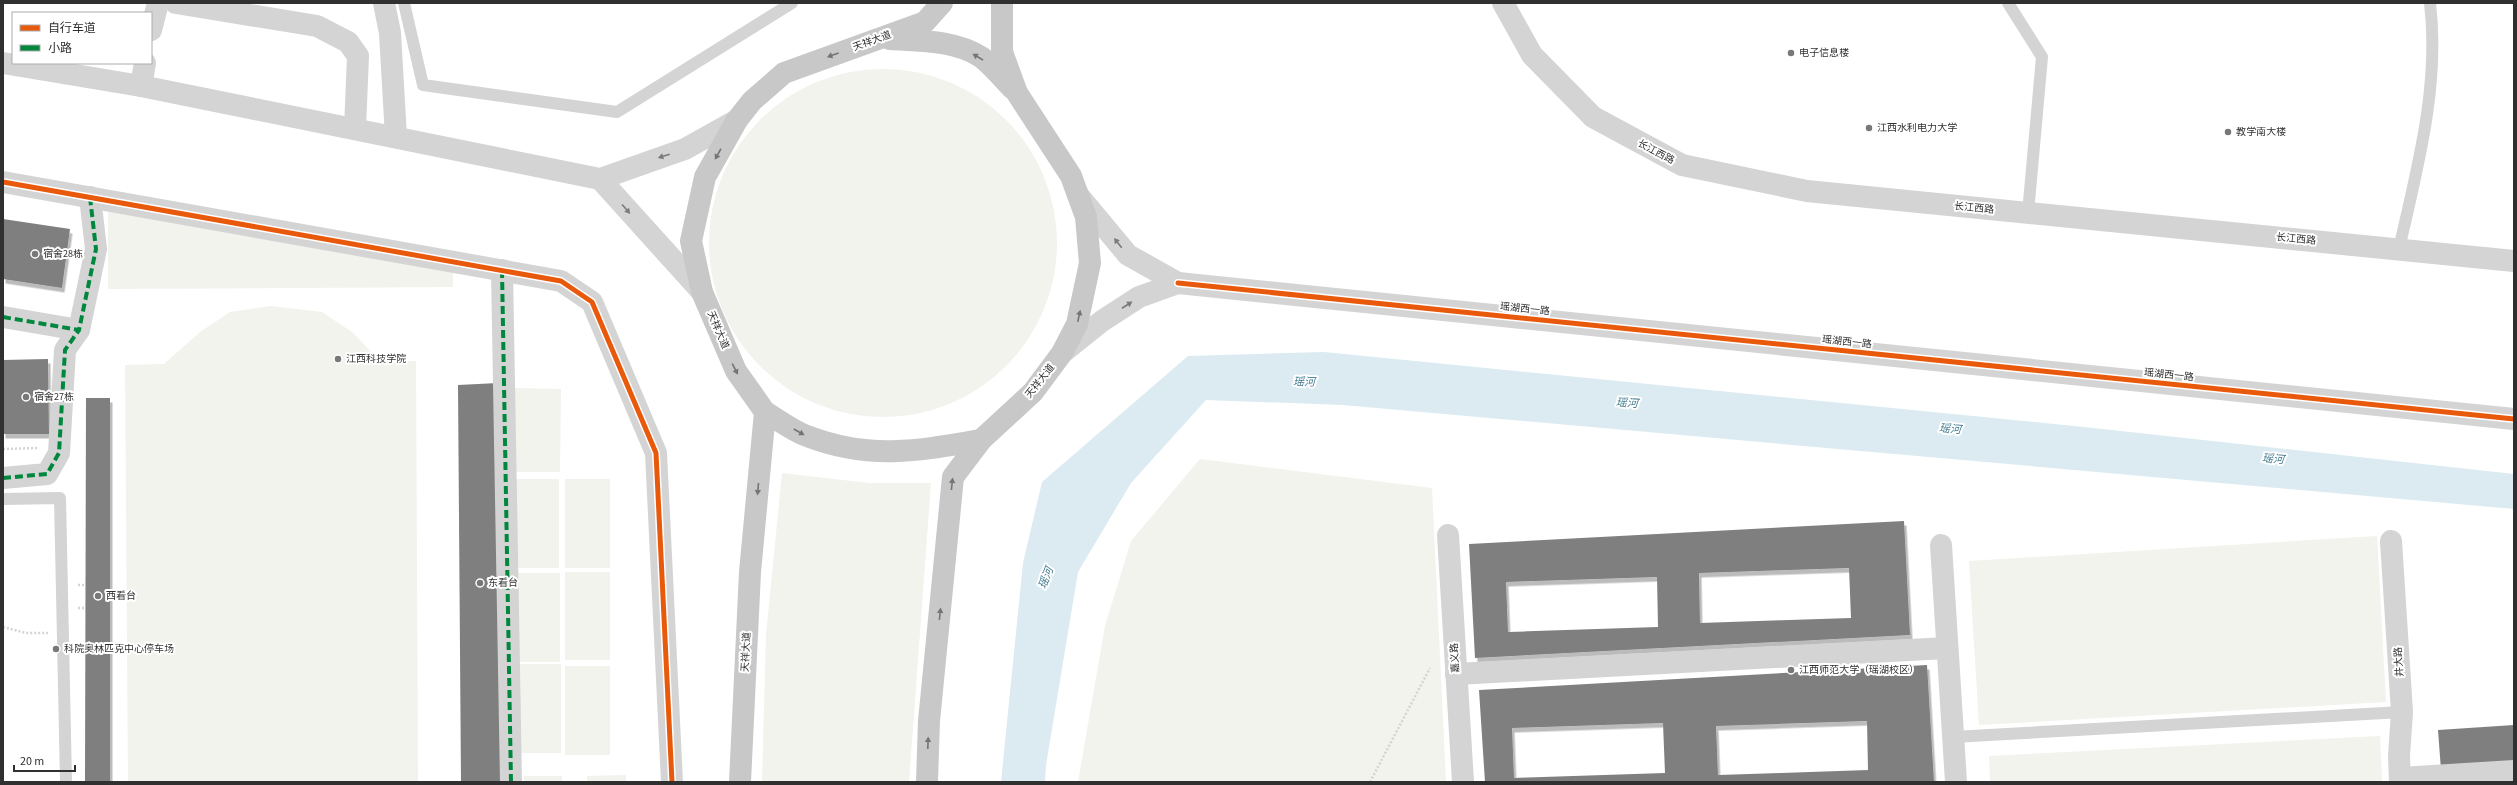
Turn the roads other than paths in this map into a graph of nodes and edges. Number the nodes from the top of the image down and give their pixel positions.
1 (158, 3) edge
2 (176, 3) edge
3 (384, 3) edge
4 (404, 3) edge
5 (792, 3) edge
6 (942, 3) edge
7 (1002, 3) edge
8 (1503, 3) edge
9 (2008, 3) edge
10 (2430, 3) edge
11 (152, 26) edge
12 (880, 38) junction
13 (3, 63) edge
14 (145, 64) edge
15 (141, 86) junction
16 (1017, 93) junction
17 (737, 120) junction
18 (355, 129) junction
19 (396, 138) junction
20 (600, 179) junction
21 (3, 182) edge
22 (1078, 195) junction
23 (90, 197) junction
24 (2028, 213) junction
25 (2399, 249) junction
26 (2514, 261) edge
27 (502, 270) junction
28 (1178, 283) junction
29 (702, 292) junction
30 (3, 317) edge
31 (79, 330) junction
32 (1062, 353) junction
33 (765, 412) junction
34 (2507, 418) edge
35 (981, 440) junction
36 (3, 478) edge
37 (3, 499) edge
38 (1448, 535) dead end
39 (2391, 541) dead end
40 (1941, 545) dead end
41 (1948, 648) junction
42 (1456, 674) junction
43 (2402, 712) junction
44 (1954, 736) junction
45 (2514, 771) edge
46 (2400, 780) edge
47 (66, 782) edge
48 (511, 782) edge
49 (672, 782) edge
50 (740, 782) edge
51 (927, 782) edge
52 (1463, 782) edge
53 (1956, 782) edge

1 - 11 street
2 - 18 street
3 - 19 street
4 - 5 lane
6 - 12 main road, 天祥大道
7 - 16 main road, 天祥大道
8 - 24 street, 长江西路
9 - 24 lane
10 - 25 lane
16 -> 12 main road
12 -> 17 main road, 天祥大道
13 - 15 street
14 - 15 street
15 - 18 street
16 - 22 main road, 天祥大道
17 -> 20 street
17 -> 29 main road, 天祥大道
18 - 19 street
19 - 20 street
20 -> 29 street
21 - 23 street
28 -> 22 street
32 -> 22 main road, 天祥大道
23 - 27 street
23 - 31 street
24 - 25 street, 长江西路
25 - 26 street, 长江西路
27 - 48 street
27 - 49 street
32 -> 28 street
28 - 34 street, 瑶湖西一路
29 -> 33 main road, 天祥大道
30 - 31 street
31 - 36 street
32 - 35 main road, 天祥大道
33 -> 35 main road
33 -> 50 main road, 天祥大道
51 -> 35 main road, 天祥大道
37 - 47 lane
38 - 42 street, 嘉义路
39 - 43 street, 井大路
40 - 41 street
41 - 42 street
41 - 44 street
42 - 52 street, 嘉义路
43 - 44 lane
43 - 46 street, 井大路
44 - 53 street
45 - 46 street

